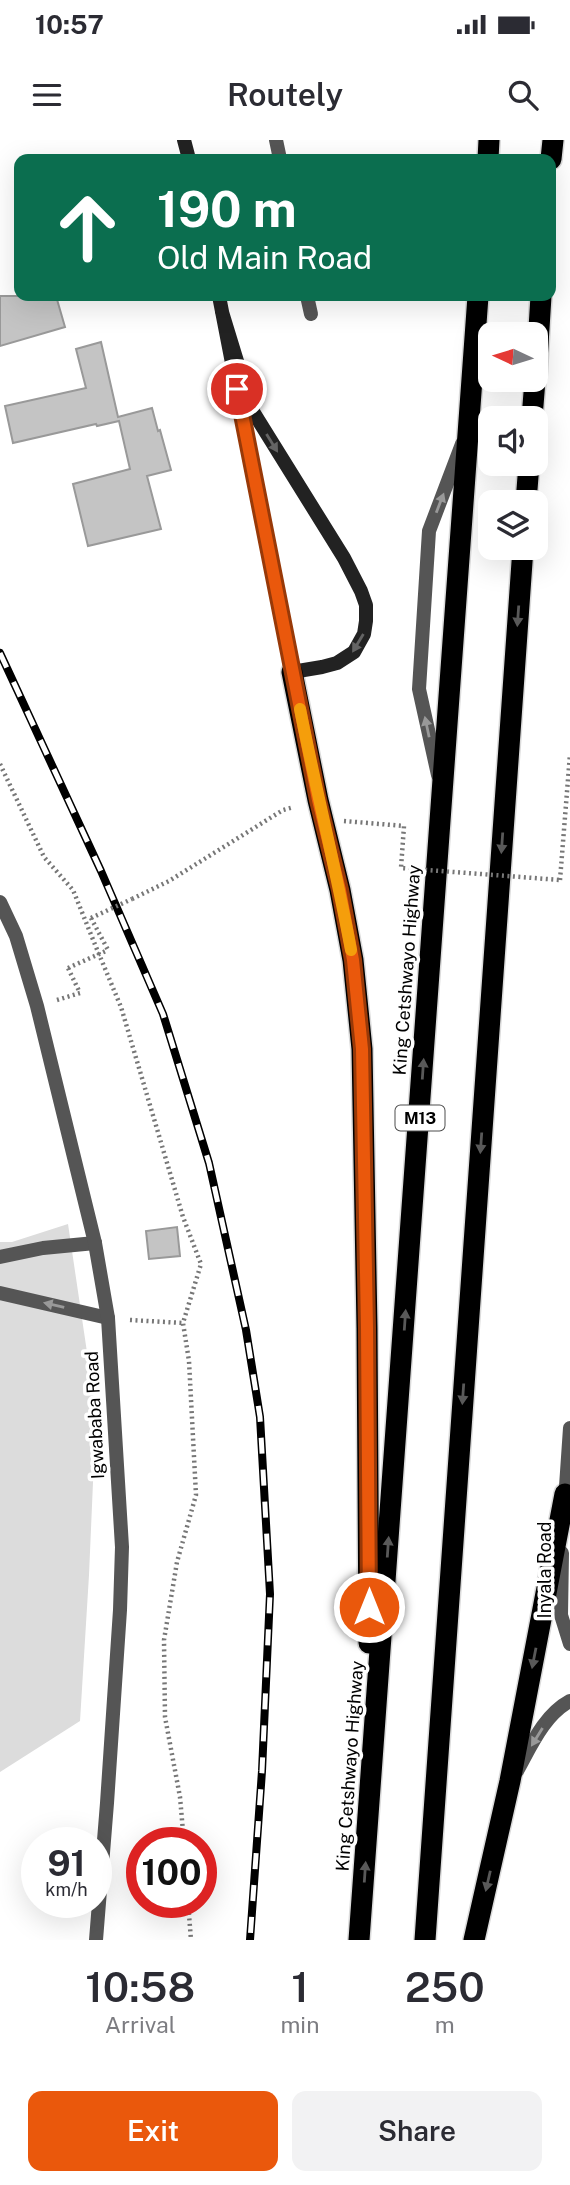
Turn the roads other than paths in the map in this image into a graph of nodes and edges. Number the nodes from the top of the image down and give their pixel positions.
1 (220, 301) edge
2 (308, 301) edge
3 (478, 301) edge
4 (541, 301) edge
5 (222, 312) junction
6 (311, 314) dead end
7 (539, 322) edge
8 (470, 423) junction
9 (522, 560) edge
10 (292, 672) junction
11 (442, 794) junction
12 (0, 902) edge
13 (95, 1243) junction
14 (0, 1257) edge
15 (0, 1293) edge
16 (108, 1318) junction
17 (570, 1428) edge
18 (565, 1494) junction
19 (570, 1644) edge
20 (570, 1700) edge
21 (510, 1781) junction
22 (370, 1803) junction
23 (96, 1940) edge
24 (359, 1940) edge
25 (425, 1940) edge
26 (474, 1940) edge

1 - 5 street
2 - 6 street
3 - 8 highway, King Cetshwayo Highway / M13
4 - 7 highway
5 - 10 street
5 -> 10 street
8 - 11 highway, King Cetshwayo Highway / M13
11 -> 8 street
9 -> 25 highway
10 - 22 highway
22 -> 11 highway, King Cetshwayo Highway / M13
12 - 13 street, Igwababa Road
13 - 14 street
13 - 16 street, Igwababa Road
16 -> 15 street
16 - 23 street, Igwababa Road
17 - 18 street, Inyala Road
18 - 19 street, Inyala Road
18 -> 21 highway
20 -> 21 street
21 -> 26 highway
24 -> 22 highway, King Cetshwayo Highway / M13

